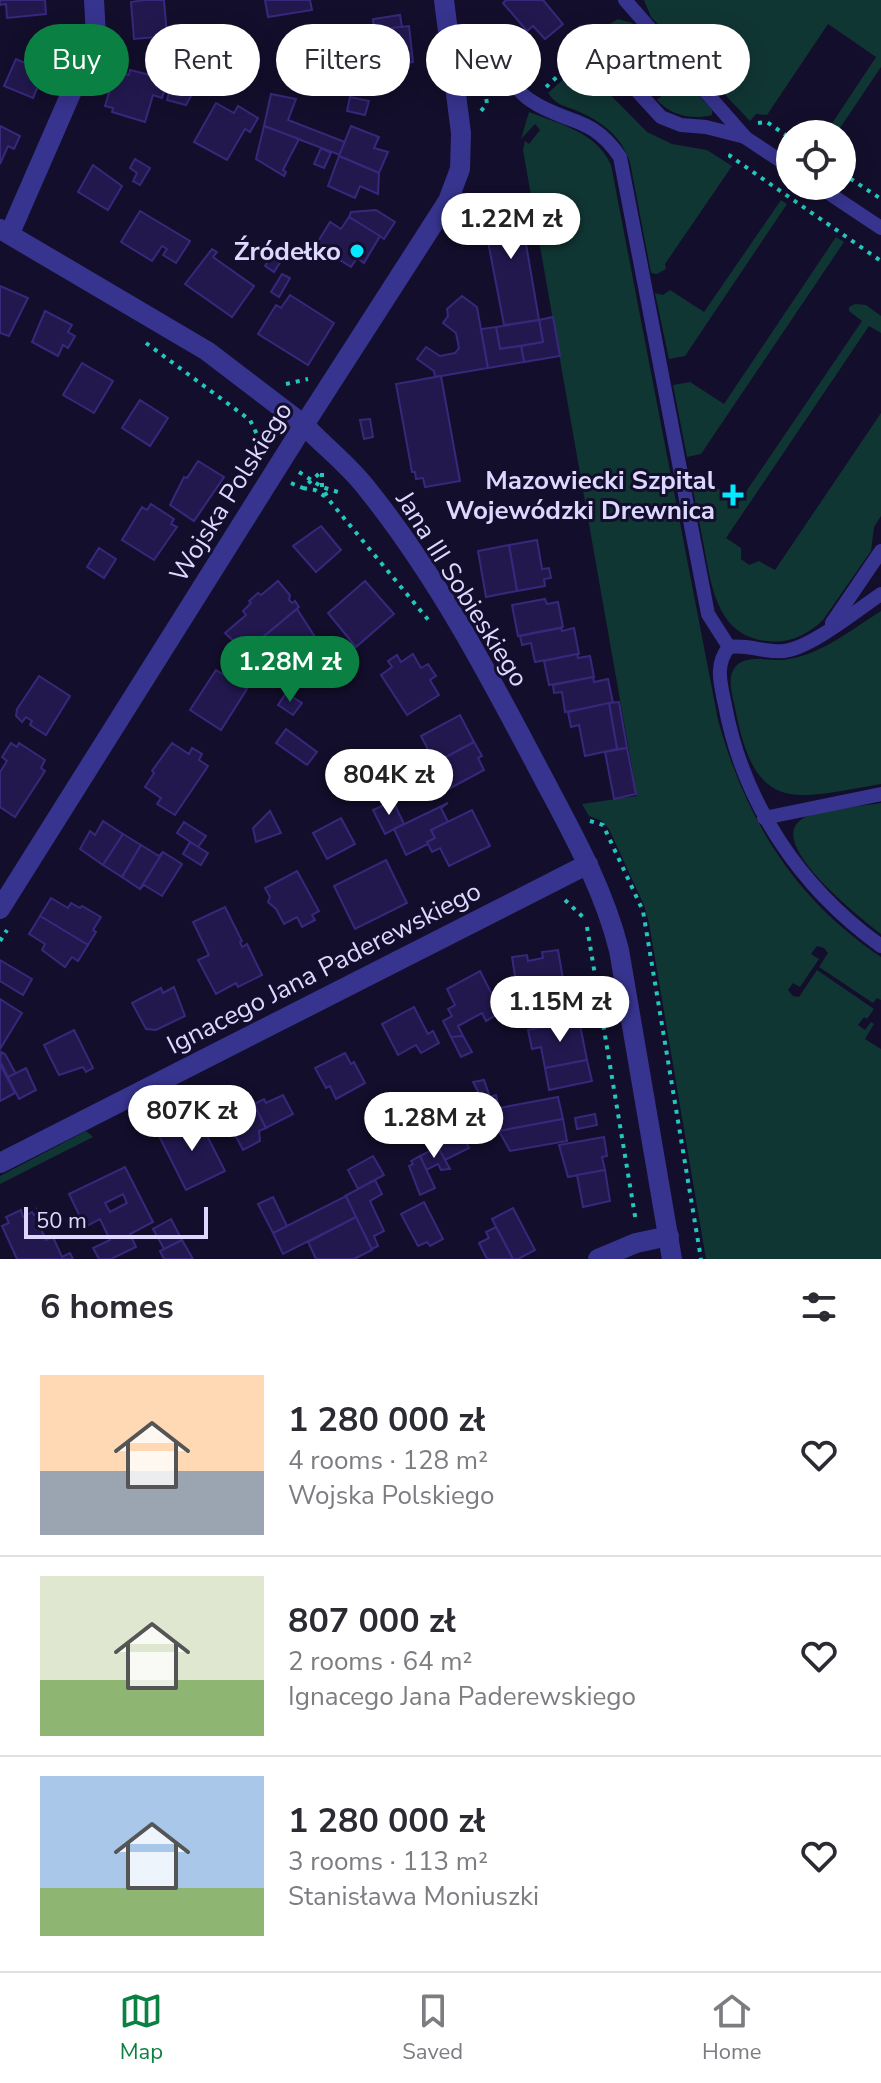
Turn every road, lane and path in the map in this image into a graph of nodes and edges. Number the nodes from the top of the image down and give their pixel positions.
1 (94, 0) edge
2 (444, 0) edge
3 (625, 0) edge
4 (557, 77) edge
5 (526, 96) edge
6 (642, 96) edge
7 (530, 100) junction
8 (487, 104) dead end
9 (746, 138) junction
10 (722, 152) dead end
11 (730, 156) junction
12 (776, 158) edge
13 (856, 182) edge
14 (881, 199) edge
15 (839, 200) edge
16 (881, 228) edge
17 (5, 231) edge
18 (881, 261) edge
19 (141, 340) dead end
20 (331, 384) junction
21 (272, 401) junction
22 (304, 425) junction
23 (269, 450) dead end
24 (322, 471) dead end
25 (289, 482) dead end
26 (303, 488) junction
27 (329, 500) dead end
28 (881, 551) edge
29 (881, 594) edge
30 (827, 630) junction
31 (729, 647) junction
32 (881, 794) edge
33 (764, 818) junction
34 (588, 864) junction
35 (556, 879) junction
36 (0, 909) edge
37 (881, 946) edge
38 (0, 1163) edge
39 (669, 1236) junction
40 (636, 1243) junction
41 (598, 1259) edge
42 (672, 1259) edge

1 - 17 street
2 - 20 street, Wojska Polskiego
3 - 9 lane
4 - 7 path
5 - 7 lane
6 - 9 lane
7 - 8 path
7 - 31 lane
9 - 11 path
9 - 12 lane
10 - 11 path
11 - 18 path
13 - 14 path
15 - 16 lane
17 - 21 street, Jana III Sobieskiego
19 - 23 path
20 - 21 path
20 - 22 street, Wojska Polskiego
21 - 22 street, Jana III Sobieskiego
22 - 34 street, Jana III Sobieskiego
22 - 36 street, Wojska Polskiego
24 - 26 path
25 - 26 path
26 - 27 path
28 - 30 lane
29 - 30 lane
30 - 31 lane
31 - 33 lane
32 - 33 lane
33 - 37 lane
34 - 35 street, Ignacego Jana Paderewskiego
34 - 39 street, Jana III Sobieskiego
35 - 38 street, Ignacego Jana Paderewskiego
35 - 40 path
39 - 40 street
39 - 42 street, Jana III Sobieskiego
40 - 41 street

